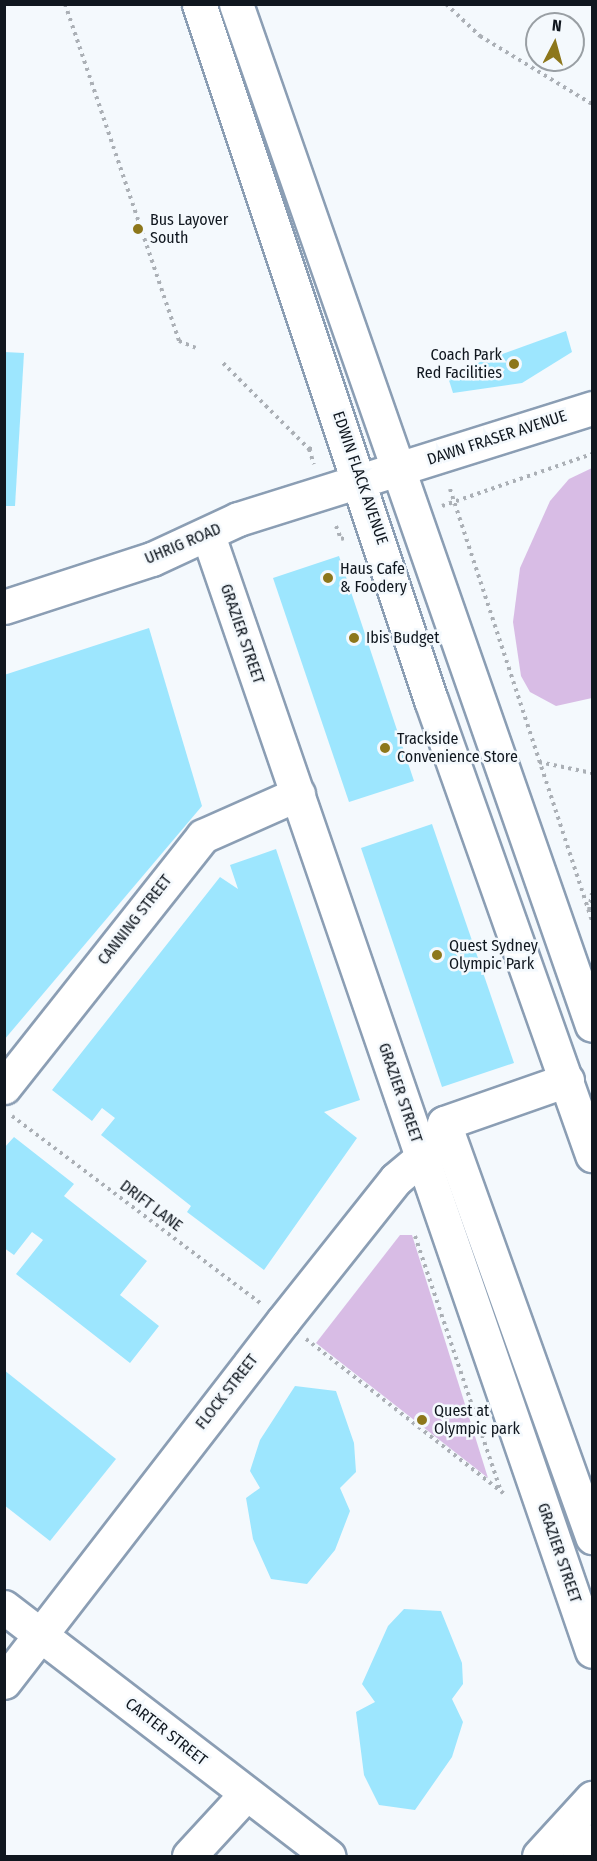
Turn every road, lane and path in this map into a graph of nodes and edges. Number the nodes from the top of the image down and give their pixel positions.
1 (64, 4) edge
2 (199, 4) edge
3 (236, 4) edge
4 (446, 4) edge
5 (592, 104) edge
6 (196, 348) dead end
7 (223, 363) dead end
8 (592, 408) edge
9 (328, 443) dead end
10 (309, 449) junction
11 (592, 454) edge
12 (314, 464) dead end
13 (400, 468) junction
14 (361, 478) junction
15 (450, 489) dead end
16 (451, 504) junction
17 (436, 508) dead end
18 (208, 535) junction
19 (4, 606) edge
20 (538, 761) junction
21 (592, 773) edge
22 (298, 794) junction
23 (592, 893) edge
24 (589, 910) junction
25 (592, 921) edge
26 (592, 1025) edge
27 (567, 1080) junction
28 (4, 1087) edge
29 (4, 1110) edge
30 (592, 1155) edge
31 (422, 1157) junction
32 (411, 1223) dead end
33 (283, 1321) junction
34 (501, 1491) junction
35 (516, 1502) dead end
36 (592, 1537) edge
37 (6, 1612) edge
38 (38, 1633) junction
39 (592, 1651) edge
40 (4, 1682) edge
41 (246, 1794) junction
42 (592, 1798) edge
43 (592, 1841) edge
44 (189, 1857) edge
45 (328, 1857) edge
46 (539, 1857) edge
47 (579, 1857) edge

1 - 6 path
2 - 14 street, EDWIN FLACK AVENUE
3 - 13 street
4 - 5 path
7 - 10 path
8 - 13 street, DAWN FRASER AVENUE
9 - 10 path
10 - 12 path
11 - 16 path
13 - 14 street, DAWN FRASER AVENUE
13 - 26 street
14 - 18 street, UHRIG ROAD
14 - 27 street, EDWIN FLACK AVENUE
15 - 16 path
16 - 17 path
16 - 20 path
18 - 19 street, UHRIG ROAD
18 - 22 street, GRAZIER STREET
20 - 21 path
20 - 24 path
22 - 28 street, CANNING STREET
22 - 31 street, GRAZIER STREET
23 - 24 path
24 - 25 path
27 - 30 street, EDWIN FLACK AVENUE
27 - 36 street
29 - 33 path, DRIFT LANE
31 - 33 street, FLOCK STREET
31 - 39 street, GRAZIER STREET
32 - 34 path
33 - 34 path, DRIFT LANE
33 - 38 street, FLOCK STREET
34 - 35 path, DRIFT LANE
37 - 38 street, CARTER STREET
38 - 40 street, FLOCK STREET
38 - 41 street, CARTER STREET
41 - 44 street
41 - 45 street, CARTER STREET
42 - 46 street
43 - 47 street

